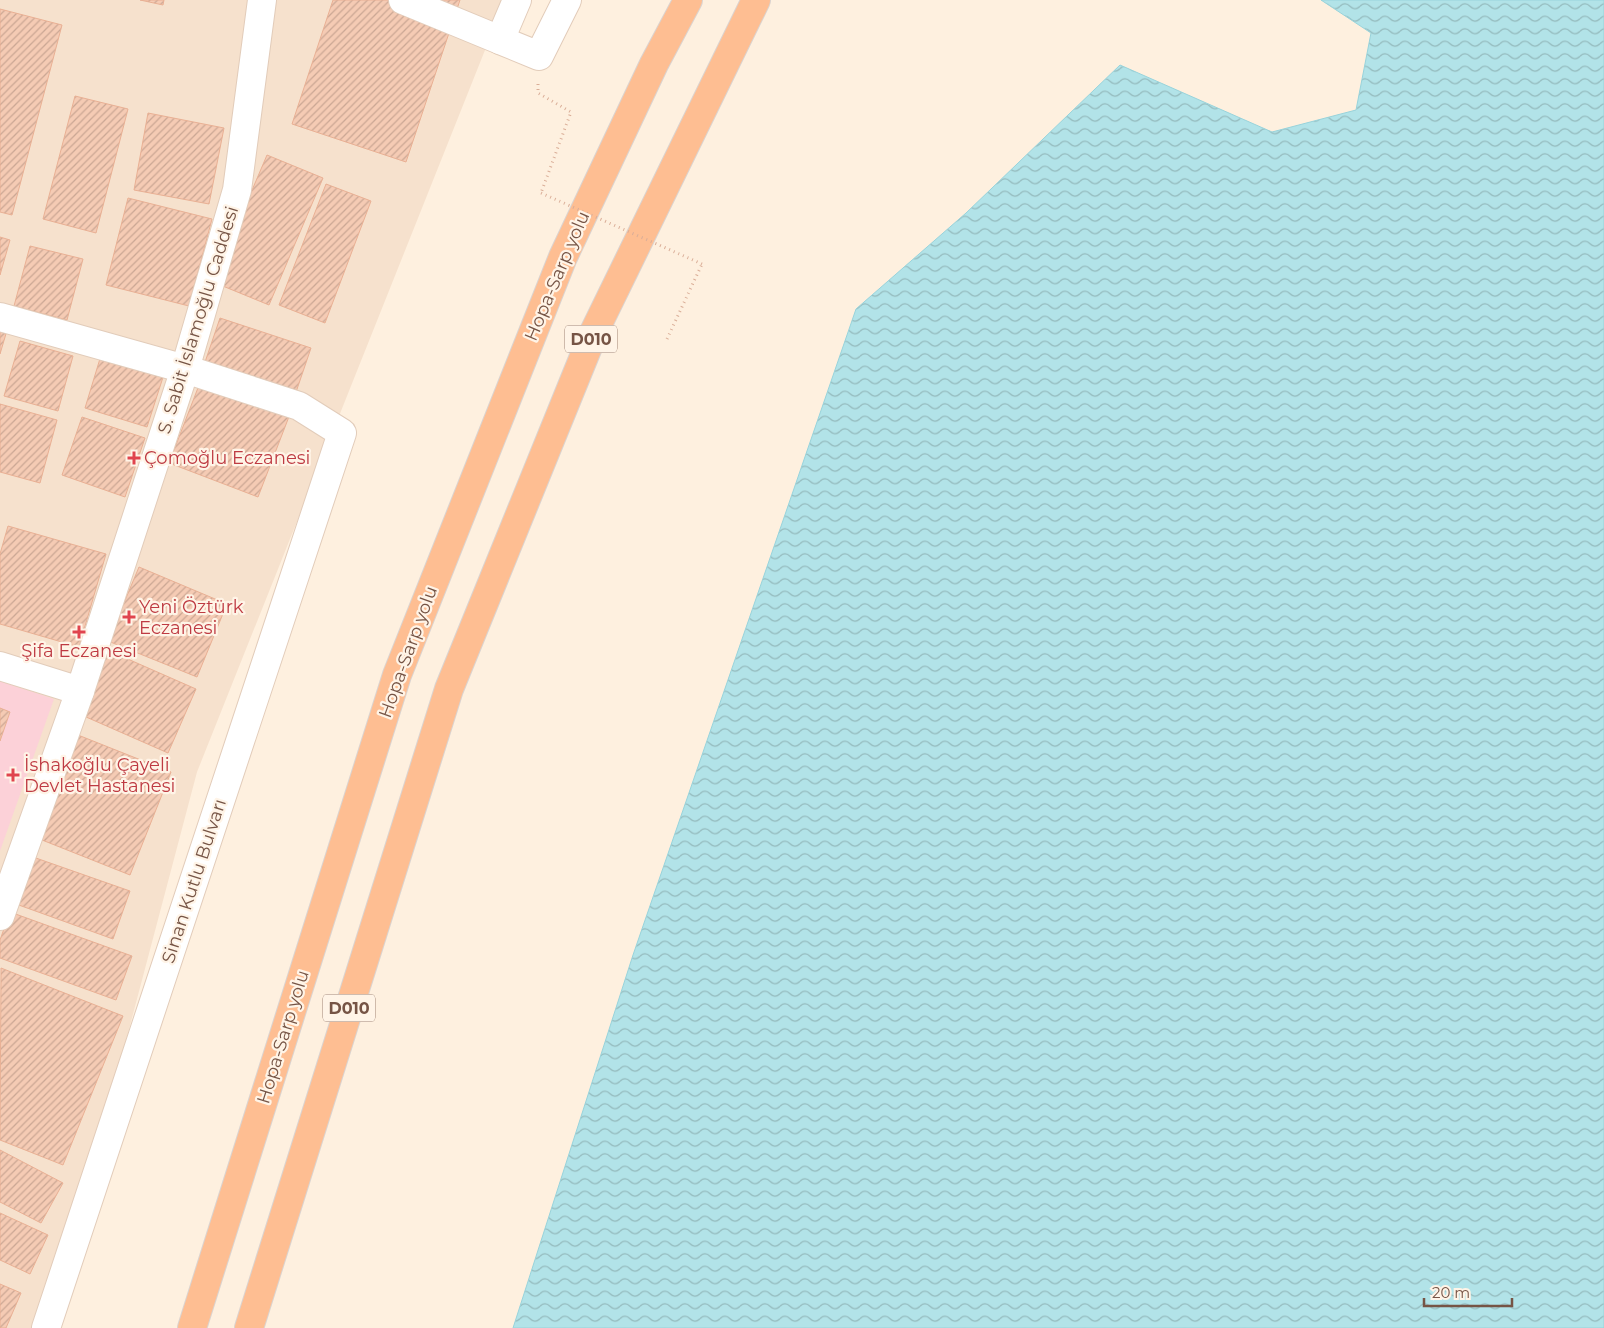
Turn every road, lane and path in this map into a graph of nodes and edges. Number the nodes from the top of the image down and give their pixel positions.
1 (262, 0) edge
2 (403, 0) edge
3 (517, 0) edge
4 (567, 0) edge
5 (688, 0) edge
6 (756, 0) edge
7 (500, 40) junction
8 (539, 56) junction
9 (0, 317) edge
10 (668, 339) dead end
11 (185, 369) junction
12 (0, 666) edge
13 (80, 691) junction
14 (0, 916) edge
15 (46, 1328) edge
16 (192, 1328) edge
17 (249, 1328) edge

1 - 11 street, S. Sabit İslamoğlu Caddesi
2 - 7 street
3 - 7 street
4 - 8 street
5 - 16 highway, Hopa-Sarp yolu
6 - 17 highway, D010
7 - 8 street
8 - 10 path, bridge
9 - 11 street
11 - 13 street, S. Sabit İslamoğlu Caddesi
11 - 15 street, Sinan Kutlu Bulvarı
12 - 13 street
13 - 14 street, S. Sabit İslamoğlu Caddesi

